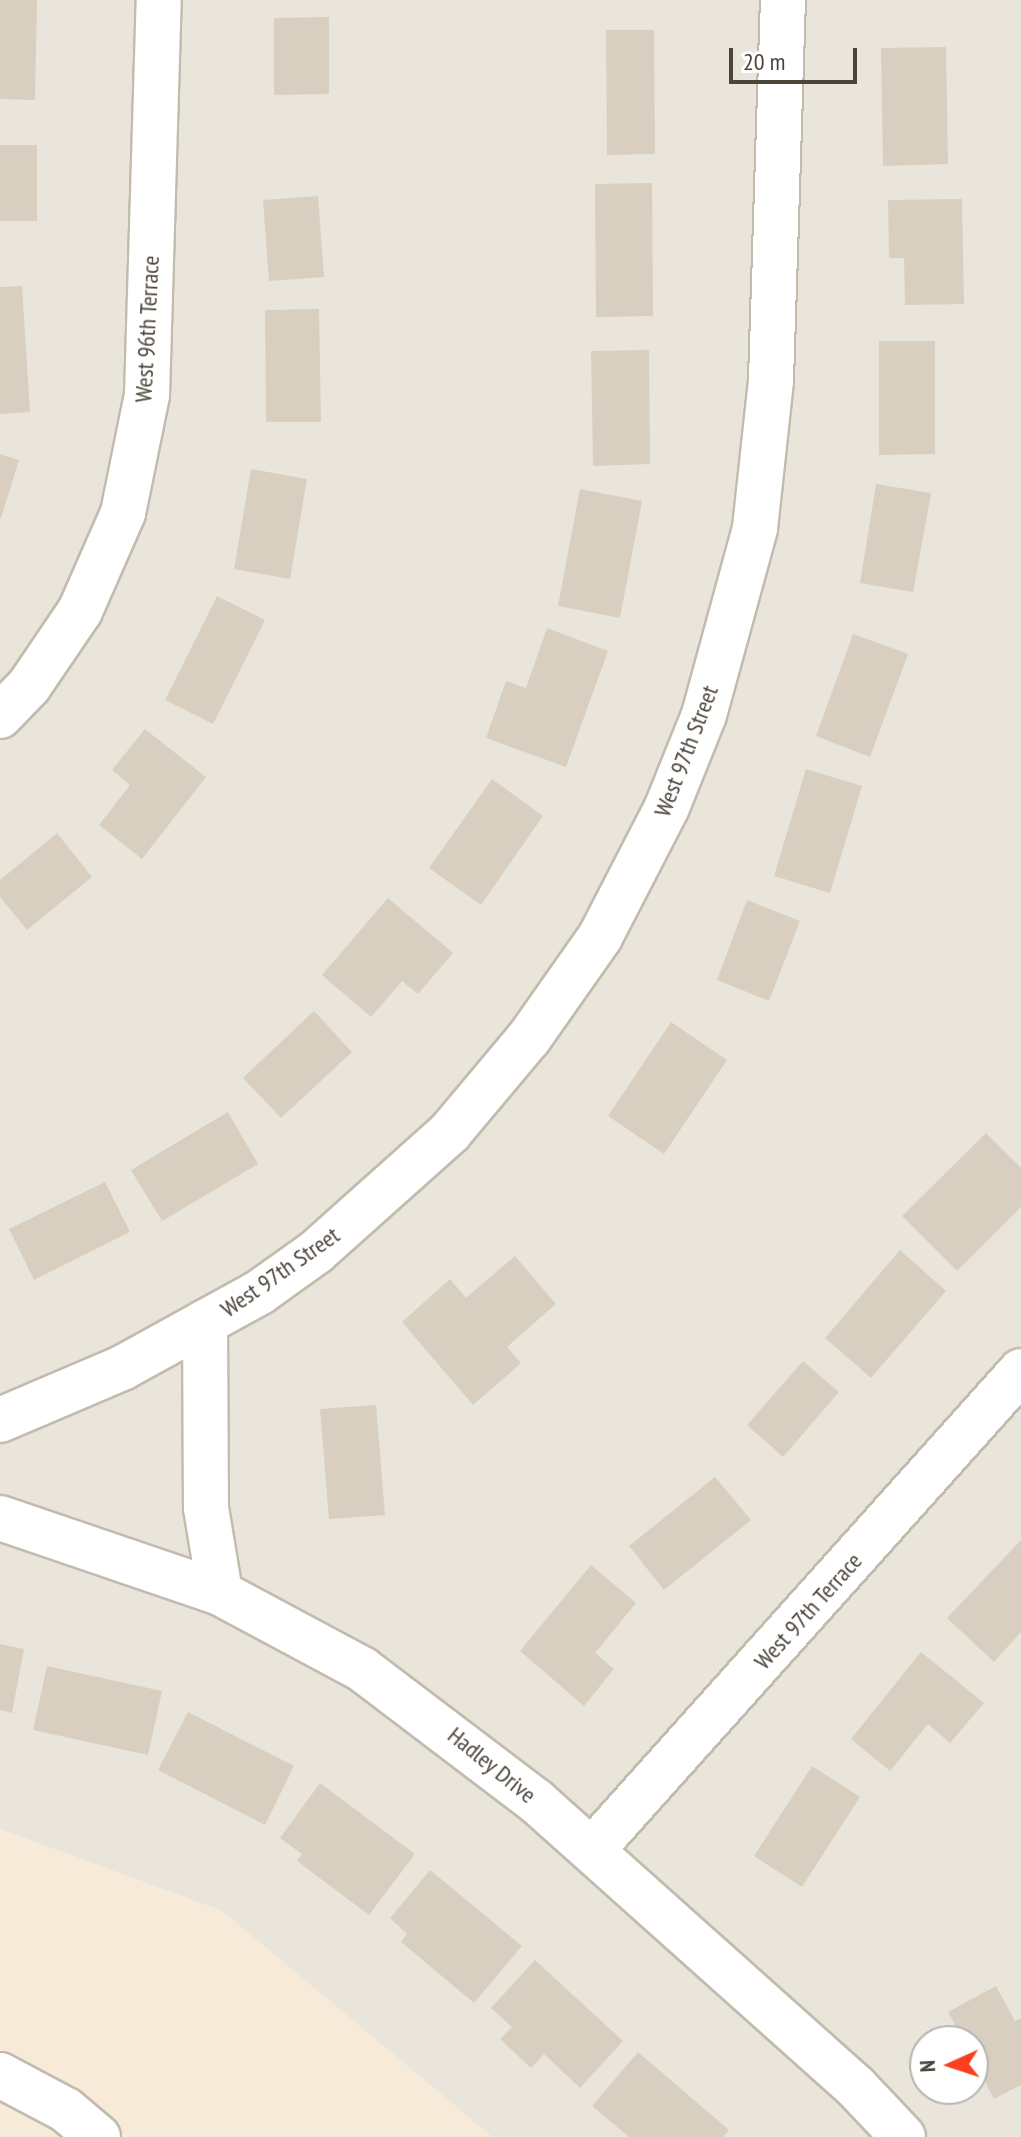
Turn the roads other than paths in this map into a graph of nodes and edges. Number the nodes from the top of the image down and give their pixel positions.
1 (159, 0) edge
2 (783, 0) edge
3 (0, 716) edge
4 (205, 1322) junction
5 (1021, 1371) edge
6 (0, 1420) edge
7 (0, 1518) edge
8 (220, 1593) junction
9 (592, 1850) junction
10 (0, 2075) edge
11 (98, 2137) edge
12 (903, 2137) edge

1 - 3 street, West 96th Terrace
2 - 4 street, West 97th Street
4 - 6 street, West 97th Street
4 - 8 street, West 97th Street
5 - 9 street, West 97th Terrace
7 - 8 street, Hadley Drive
8 - 9 street, Hadley Drive
9 - 12 street, Hadley Drive
10 - 11 street

